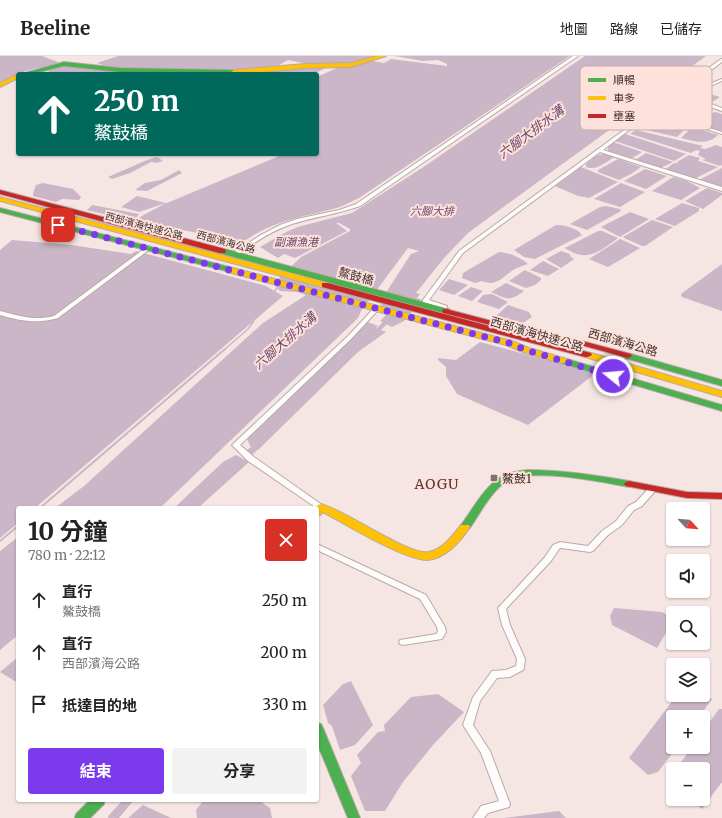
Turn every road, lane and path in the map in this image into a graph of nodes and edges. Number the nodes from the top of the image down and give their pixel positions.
1 (383, 56) edge
2 (576, 56) edge
3 (722, 60) edge
4 (712, 67) edge
5 (32, 72) edge
6 (245, 72) edge
7 (245, 72) edge
8 (16, 77) edge
9 (722, 80) edge
10 (712, 84) edge
11 (0, 85) edge
12 (712, 106) edge
13 (722, 110) edge
14 (627, 130) edge
15 (712, 130) edge
16 (722, 133) edge
17 (599, 150) junction
18 (722, 189) edge
19 (0, 192) edge
20 (0, 199) edge
21 (0, 204) edge
22 (0, 211) edge
23 (148, 248) junction
24 (234, 255) junction
25 (279, 275) junction
26 (445, 306) dead end
27 (377, 308) junction
28 (418, 312) junction
29 (0, 313) edge
30 (722, 383) edge
31 (722, 394) edge
32 (722, 399) edge
33 (722, 408) edge
34 (653, 488) junction
35 (722, 496) edge
36 (314, 506) edge
37 (319, 510) edge
38 (319, 548) edge
39 (403, 642) dead end
40 (319, 733) edge
41 (97, 802) edge
42 (81, 818) edge
43 (354, 818) edge
44 (478, 818) edge

1 - 7 main road
2 - 24 street
3 - 4 street
5 - 6 main road
8 - 11 main road
9 - 10 street
12 - 13 street
14 - 17 street
15 - 16 street
17 - 18 street
17 - 26 street
19 - 24 main road, 西部濱海公路
20 - 25 main road, 西部濱海快速公路
21 - 25 main road, 西部濱海快速公路
22 - 23 main road
23 - 25 main road
23 - 29 street
24 - 25 main road, 西部濱海公路
25 - 27 main road
25 - 28 main road, 鰲鼓橋
27 - 28 main road
27 - 36 street
28 - 30 main road, 西部濱海公路
28 - 31 main road, 西部濱海快速公路
28 - 32 main road, 西部濱海快速公路
28 - 33 main road
34 - 35 main road
34 - 37 main road
34 - 44 street
38 - 39 street
40 - 43 main road
41 - 42 main road

